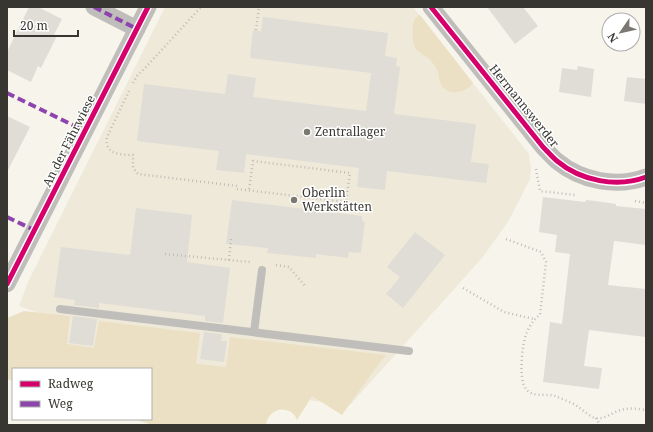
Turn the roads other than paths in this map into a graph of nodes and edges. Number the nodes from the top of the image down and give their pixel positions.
1 (94, 7) edge
2 (148, 7) edge
3 (431, 7) edge
4 (137, 28) junction
5 (646, 177) edge
6 (262, 270) dead end
7 (7, 284) edge
8 (60, 309) dead end
9 (254, 332) junction
10 (409, 351) dead end

1 - 4 street
2 - 4 street, An der Fährwiese
3 - 5 street, Hermannswerder
4 - 7 street, An der Fährwiese
6 - 9 lane
8 - 9 lane
9 - 10 lane

